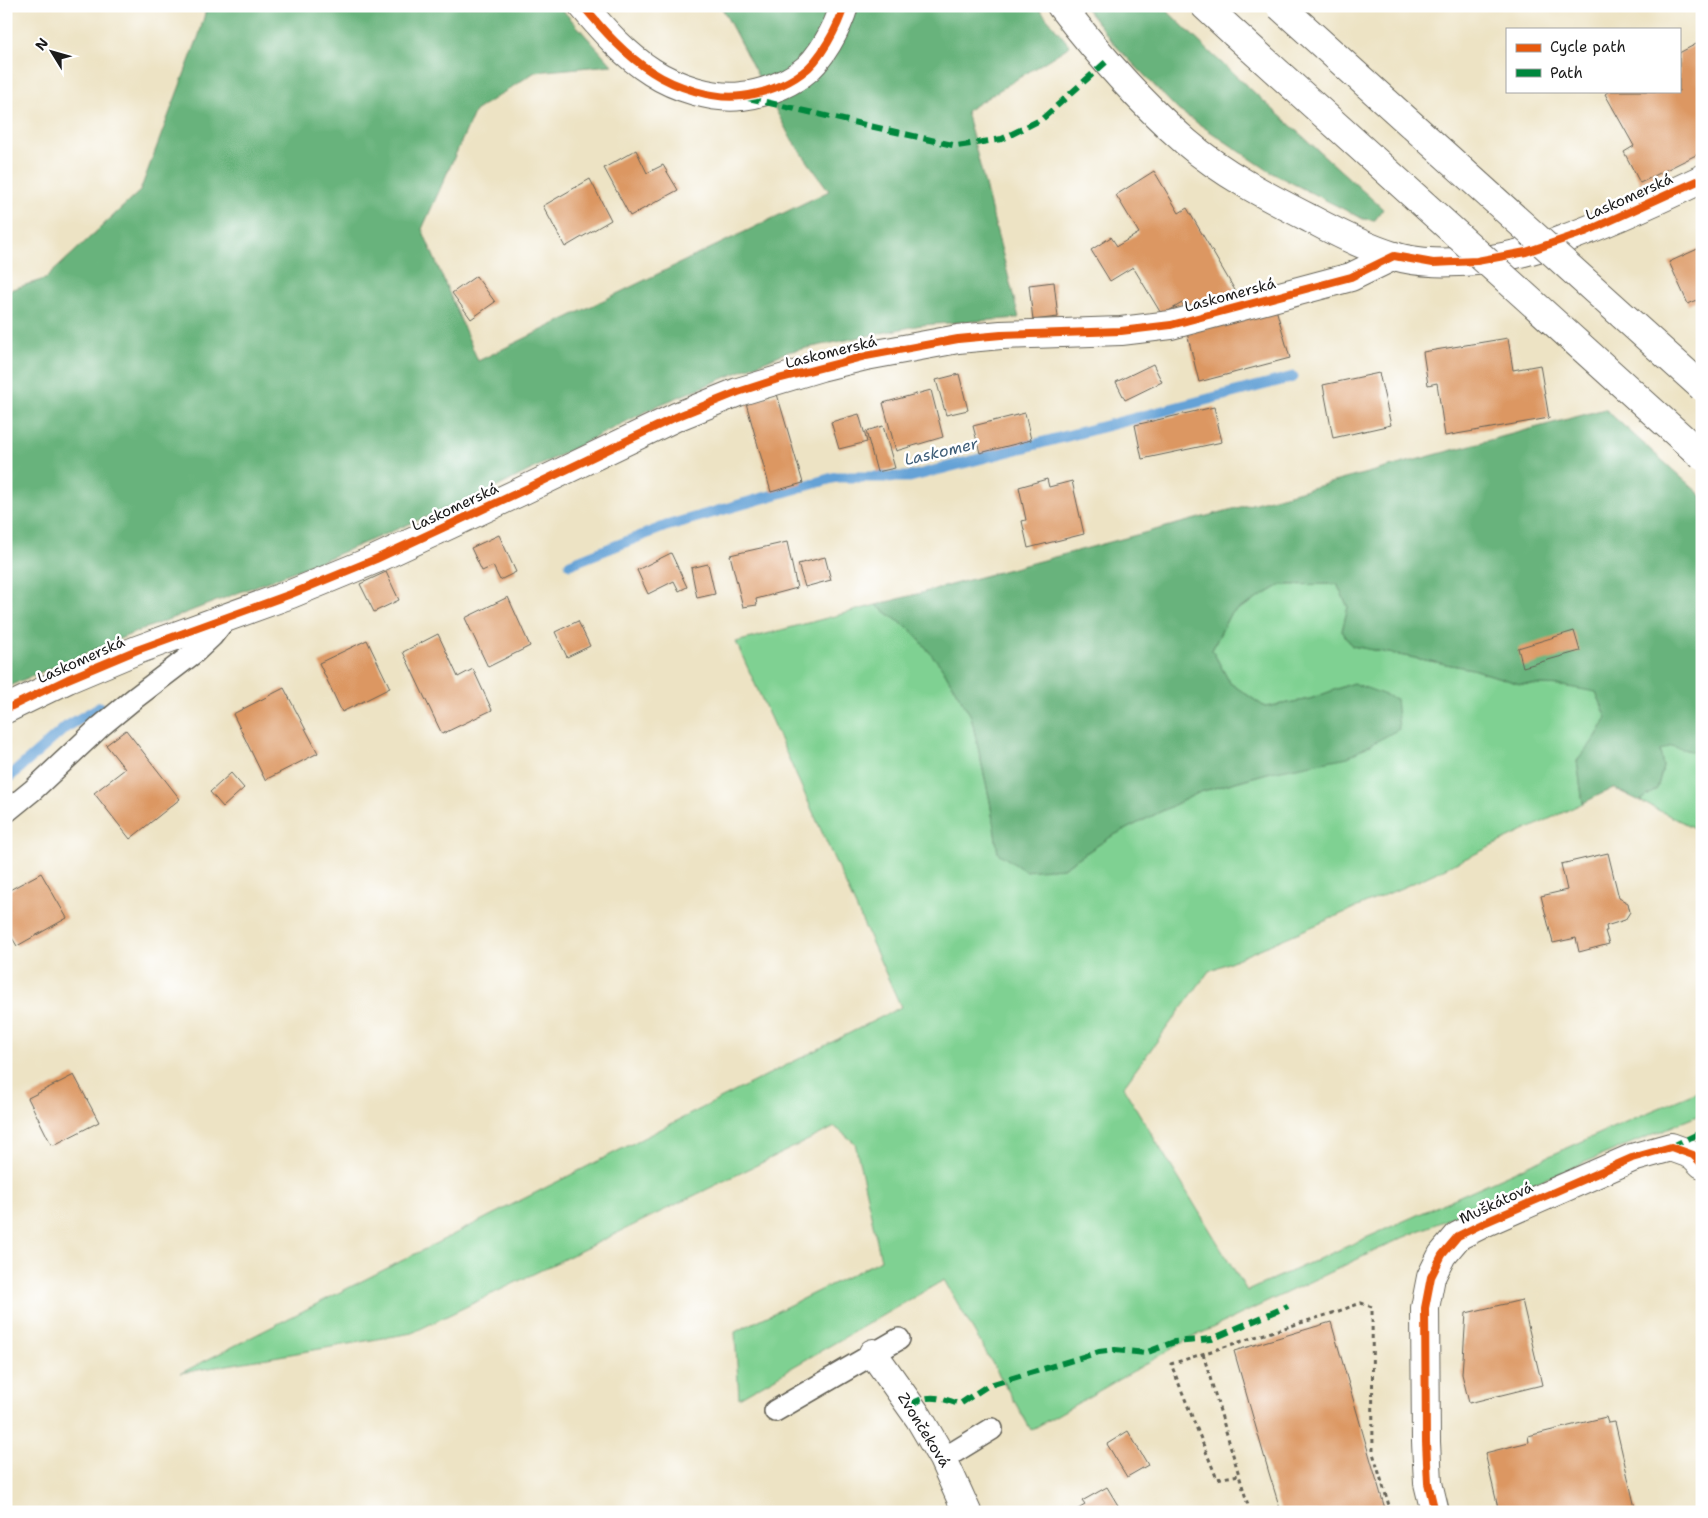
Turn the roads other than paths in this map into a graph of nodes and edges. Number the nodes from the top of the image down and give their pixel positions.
1 (583, 6) edge
2 (844, 6) edge
3 (1061, 6) edge
4 (1205, 6) edge
5 (1280, 6) edge
6 (1702, 180) edge
7 (1394, 256) junction
8 (1702, 387) edge
9 (1702, 456) edge
10 (227, 617) junction
11 (6, 709) edge
12 (6, 812) edge
13 (1702, 1164) edge
14 (899, 1338) dead end
15 (873, 1353) junction
16 (774, 1411) dead end
17 (992, 1429) dead end
18 (943, 1459) junction
19 (967, 1512) edge
20 (1435, 1512) edge

1 - 2 main road
3 - 7 main road, Laskomerská
4 - 9 main road, bridge
5 - 8 main road, bridge
6 - 7 main road, Laskomerská
7 - 10 main road, Laskomerská
10 - 11 main road, Laskomerská
10 - 12 lane
13 - 20 main road, Muškátová
14 - 15 lane
15 - 16 lane
15 - 18 main road, Zvončeková
17 - 18 lane
18 - 19 main road, Zvončeková

